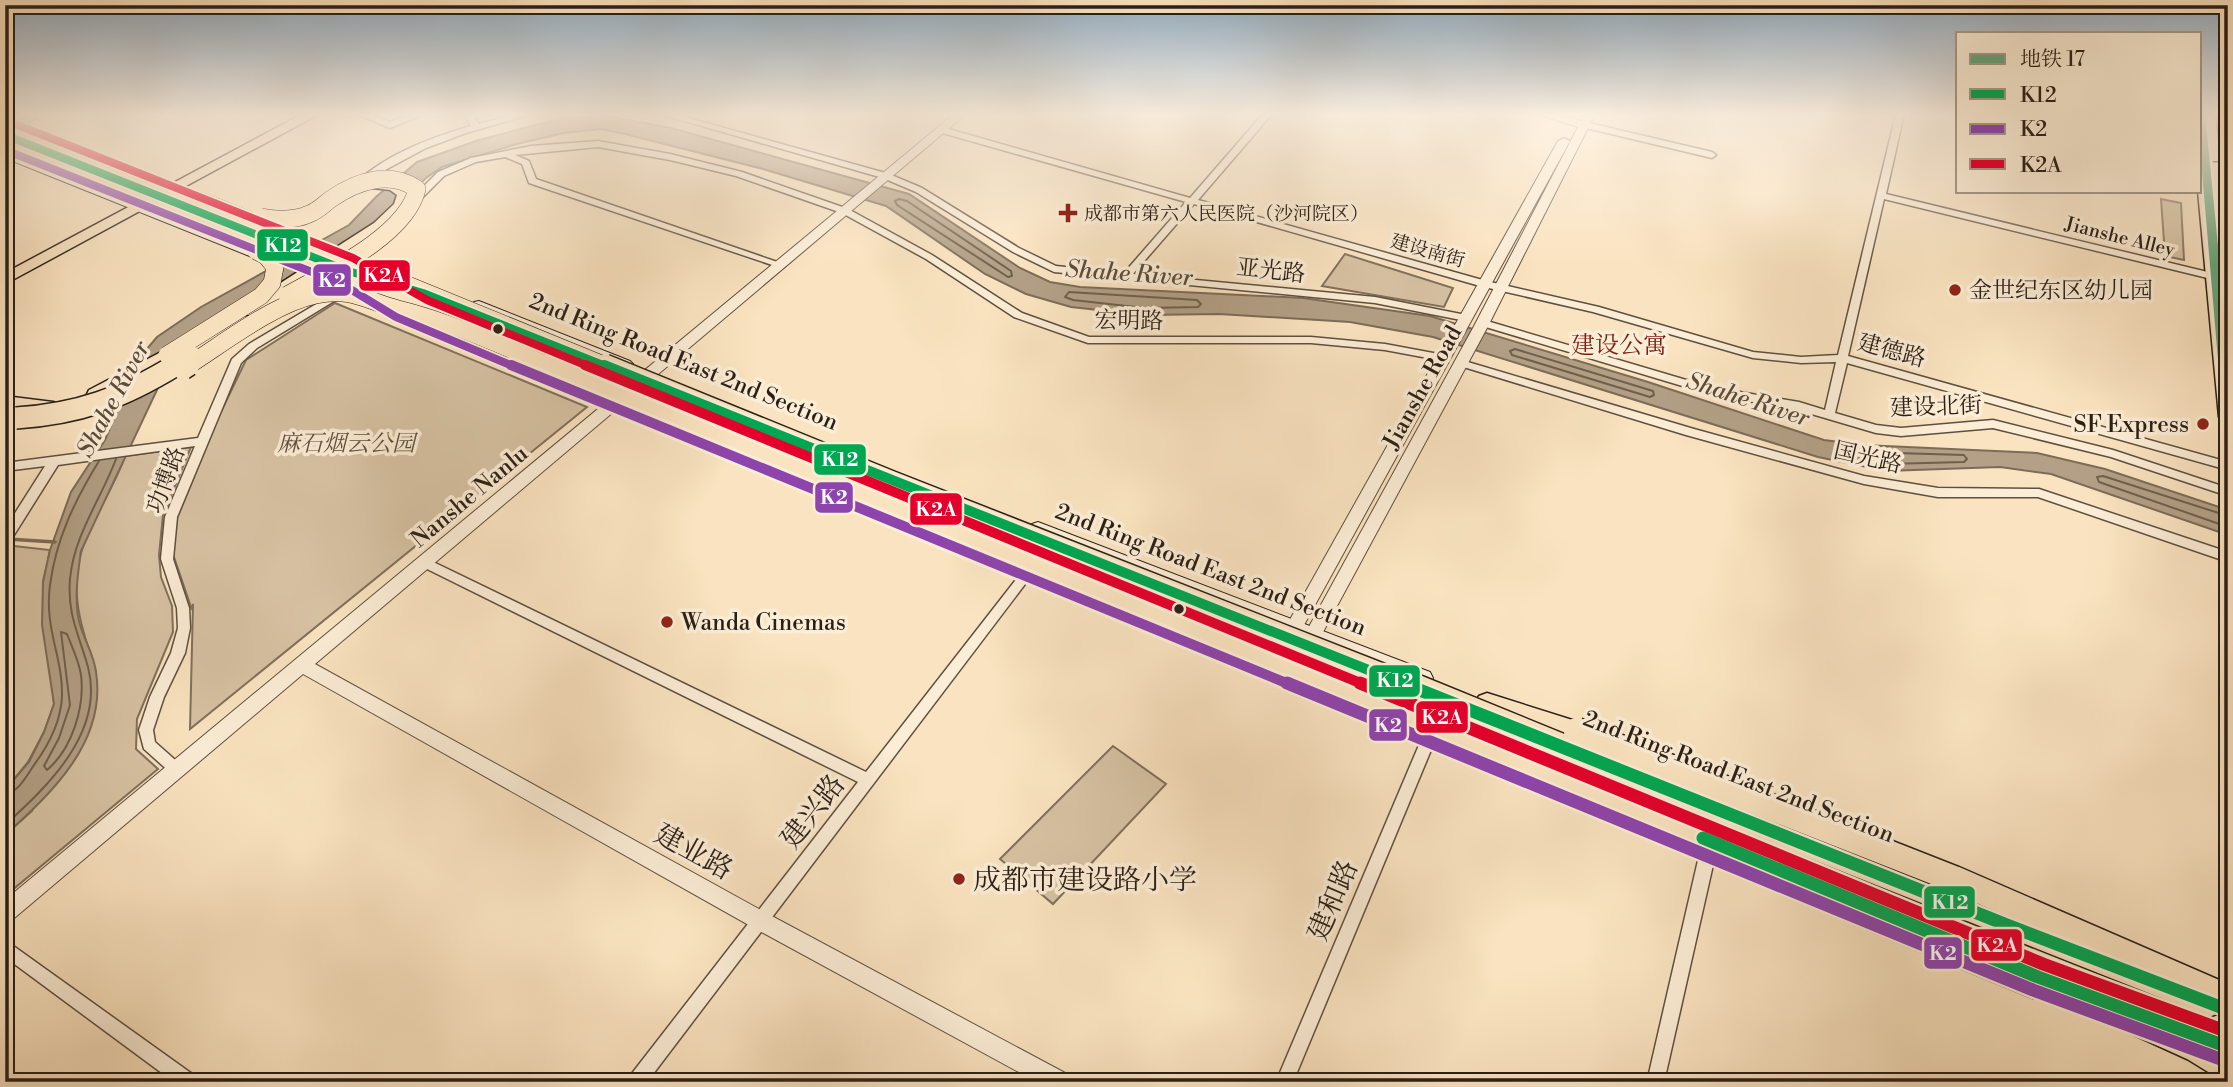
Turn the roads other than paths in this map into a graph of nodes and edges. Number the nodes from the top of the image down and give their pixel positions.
1 (35, 165) edge
2 (62, 165) edge
3 (108, 165) edge
4 (118, 165) edge
5 (206, 165) edge
6 (211, 165) edge
7 (388, 165) edge
8 (463, 165) edge
9 (527, 165) edge
10 (701, 165) edge
11 (842, 165) edge
12 (900, 165) edge
13 (1064, 165) edge
14 (1225, 165) edge
15 (1555, 165) edge
16 (1560, 165) edge
17 (1889, 165) edge
18 (2204, 165) edge
19 (2213, 165) edge
20 (885, 177) junction
21 (172, 184) junction
22 (1882, 196) junction
23 (1194, 202) junction
24 (134, 204) junction
25 (849, 208) junction
26 (224, 210) junction
27 (294, 231) junction
28 (234, 236) junction
29 (353, 257) junction
30 (5, 265) edge
31 (781, 265) junction
32 (1127, 275) junction
33 (5, 279) edge
34 (2223, 283) edge
35 (1484, 284) junction
36 (1500, 288) junction
37 (345, 290) junction
38 (421, 313) junction
39 (1465, 320) junction
40 (1481, 326) junction
41 (1447, 353) junction
42 (1463, 358) junction
43 (1843, 358) junction
44 (651, 374) junction
45 (618, 402) junction
46 (14, 411) edge
47 (1829, 415) junction
48 (2228, 417) edge
49 (202, 442) junction
50 (54, 461) junction
51 (2228, 466) edge
52 (5, 467) edge
53 (2228, 492) edge
54 (8, 535) edge
55 (2228, 557) edge
56 (425, 563) junction
57 (1029, 571) junction
58 (1295, 627) junction
59 (1313, 635) junction
60 (303, 666) junction
61 (1270, 671) junction
62 (1289, 679) junction
63 (1487, 703) junction
64 (1429, 738) junction
65 (177, 770) junction
66 (869, 780) junction
67 (1707, 856) junction
68 (5, 913) edge
69 (761, 921) junction
70 (5, 947) edge
71 (2038, 977) junction
72 (2228, 996) edge
73 (2228, 1010) edge
74 (2228, 1048) edge
75 (2228, 1068) edge
76 (189, 1082) edge
77 (636, 1082) edge
78 (1059, 1082) edge
79 (1284, 1082) edge
80 (1655, 1082) edge

1 - 24 main road
2 - 28 highway, bridge
3 - 26 highway, bridge
4 - 21 main road, 2nd Ring Road East 2nd Section
5 - 21 main road
6 - 21 main road
7 - 27 street
8 - 29 street, 宏明路
9 - 31 street
10 - 25 street, 宏明路
11 - 20 street
12 - 20 street, Nanshe Nanlu
13 - 23 street, 建设南街
14 - 23 street
15 - 35 street, Jianshe Road
16 - 36 street, Jianshe Road
17 - 22 street
18 - 34 main road
19 - 34 main road
20 - 25 street, Nanshe Nanlu
20 - 32 street, 亚光路
21 - 24 main road
21 - 27 main road, 2nd Ring Road East 2nd Section
22 - 34 street, Jianshe Alley
22 - 43 street
23 - 32 street
23 - 35 street, 建设南街
24 - 30 main road
24 - 33 main road
24 - 37 main road
25 - 31 street, Nanshe Nanlu
25 - 41 street, 宏明路
26 - 29 highway, bridge
26 - 46 highway, bridge
27 - 29 main road, 2nd Ring Road East 2nd Section
28 - 38 highway, bridge
28 - 46 highway, bridge
29 - 44 main road, 2nd Ring Road East 2nd Section
29 - 46 highway, bridge
29 - 73 highway, bridge
31 - 44 street, Nanshe Nanlu
32 - 39 street, 亚光路
34 - 48 main road
35 - 36 street, 建设南街
35 - 39 street, Jianshe Road
36 - 40 street, Jianshe Road
36 - 43 street, 建德路
37 - 45 main road
37 - 49 street, 功博路
38 - 46 highway, bridge
38 - 71 highway, bridge
39 - 41 street, Jianshe Road
40 - 42 street, Jianshe Road
40 - 47 street, 建设北街
41 - 58 street, Jianshe Road
42 - 55 street, 国光路
42 - 59 street, Jianshe Road
43 - 47 street
43 - 51 street, 建德路
44 - 45 street, Nanshe Nanlu
44 - 58 main road, 2nd Ring Road East 2nd Section
45 - 56 street, Nanshe Nanlu
45 - 57 main road
47 - 53 street, 建设北街
49 - 50 street
49 - 65 street, 功博路
50 - 52 street
50 - 54 street
56 - 60 street, Nanshe Nanlu
56 - 66 street
57 - 61 main road
57 - 66 street, 建兴路
58 - 59 main road, 2nd Ring Road East 2nd Section
58 - 61 street, Jianshe Road
59 - 62 street, Jianshe Road
59 - 63 main road, 2nd Ring Road East 2nd Section
60 - 65 street, Nanshe Nanlu
60 - 69 street, 建业路
61 - 62 main road
62 - 64 main road
63 - 72 main road, 2nd Ring Road East 2nd Section
63 - 72 highway, bridge
64 - 67 main road
64 - 79 street, 建和路
65 - 68 street, Nanshe Nanlu
66 - 69 street, 建兴路
67 - 75 main road
67 - 80 street
69 - 77 street, 建兴路
69 - 78 street, 建业路
70 - 76 street
71 - 74 highway, bridge
71 - 75 highway, bridge

